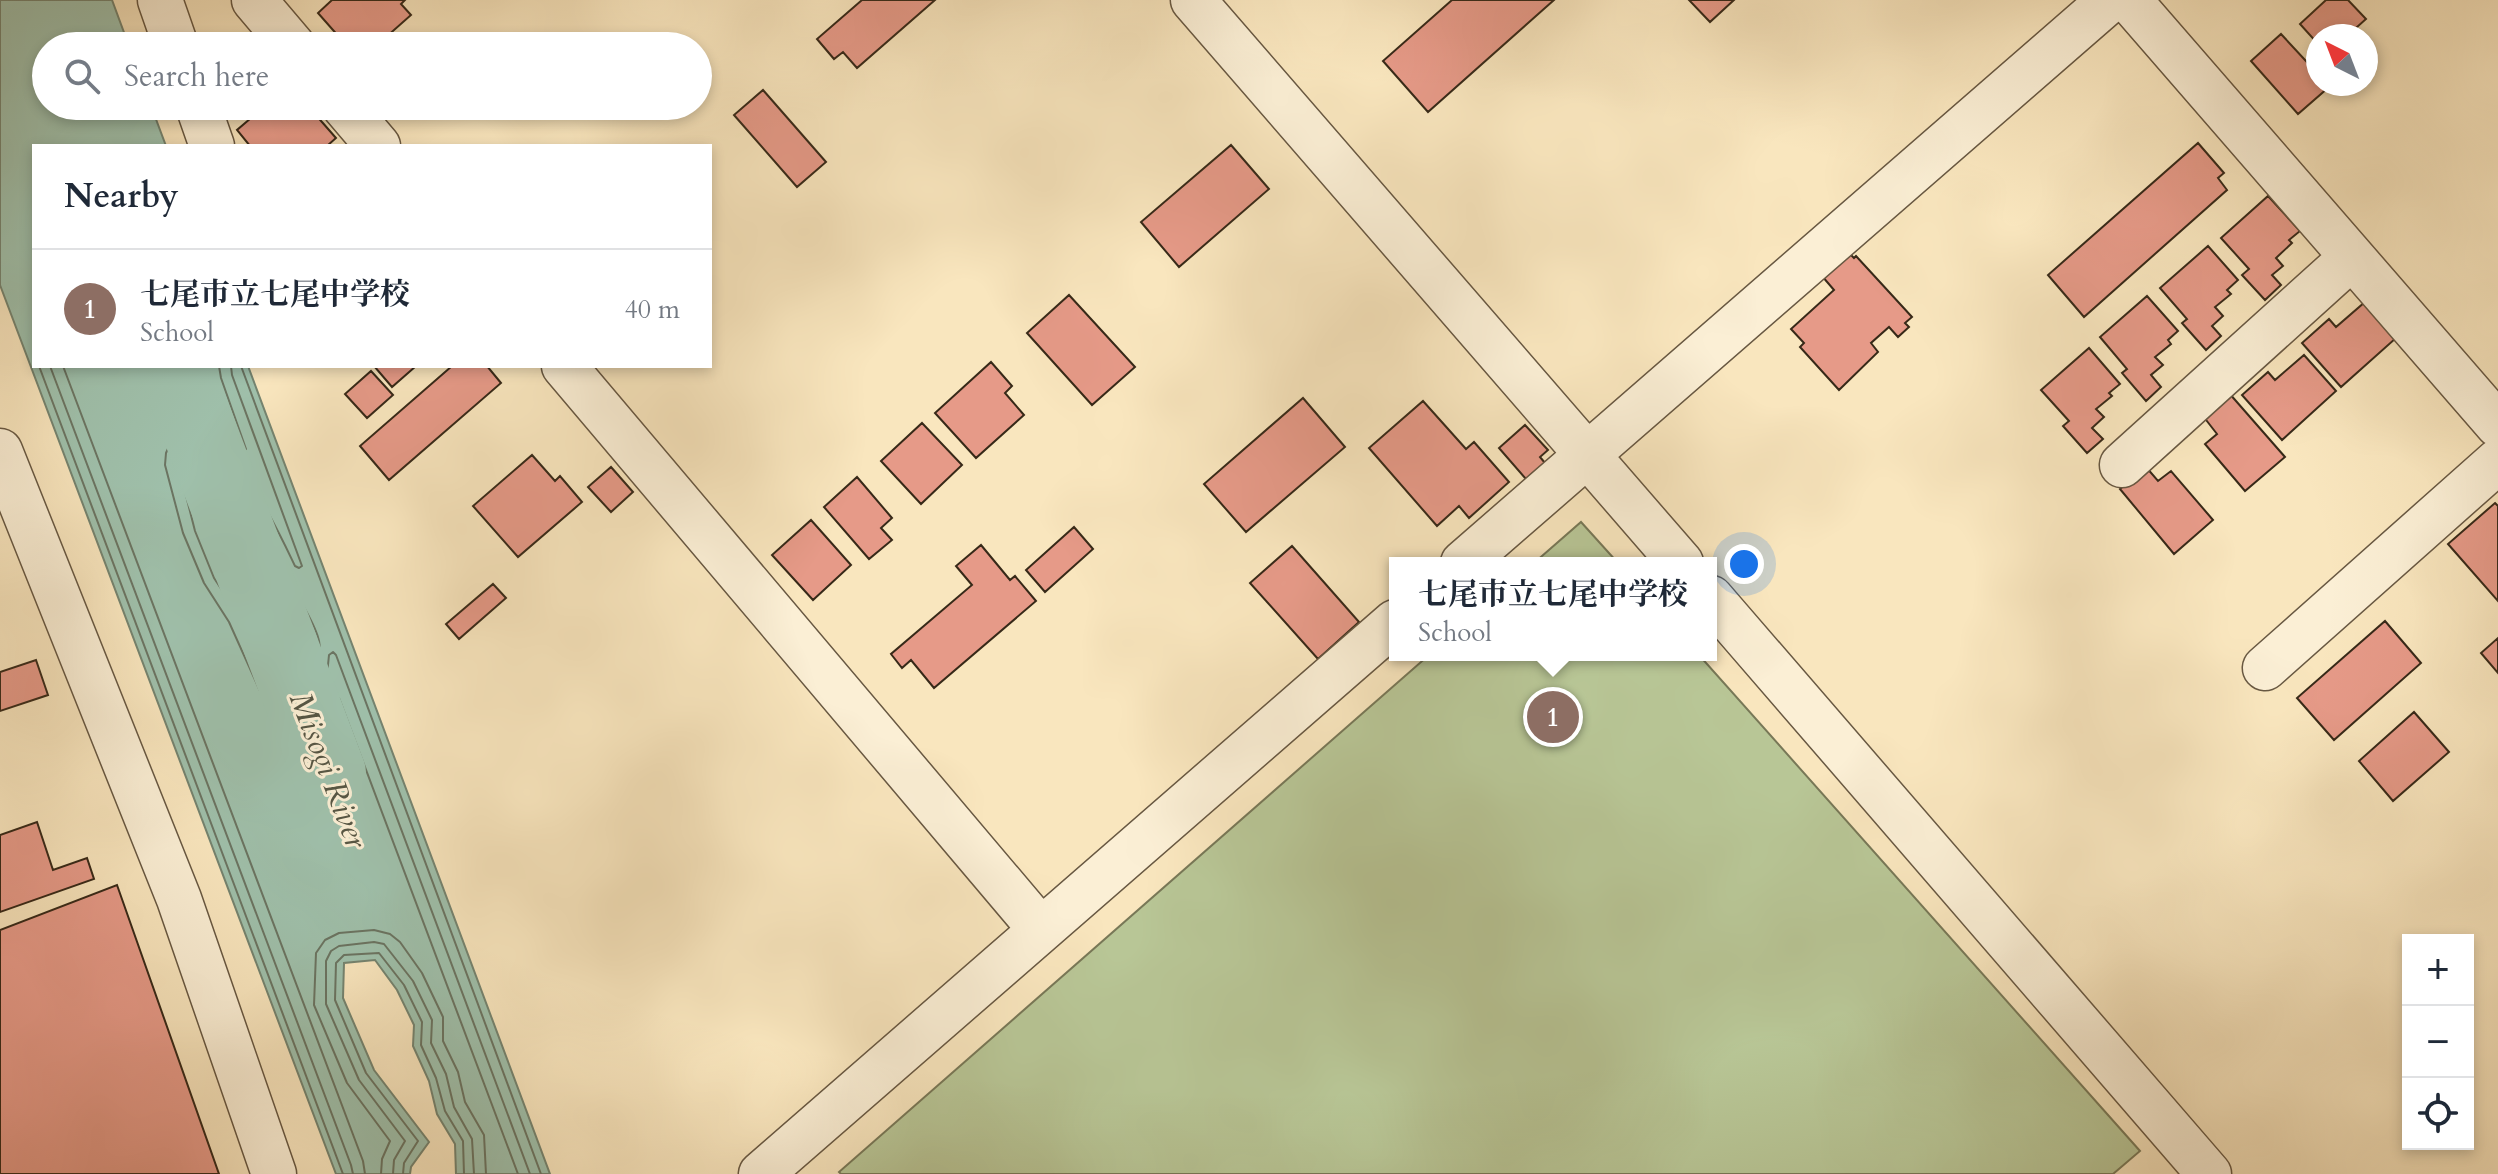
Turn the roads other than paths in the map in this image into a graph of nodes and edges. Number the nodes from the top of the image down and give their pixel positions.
1 (160, 0) edge
2 (254, 0) edge
3 (1193, 0) edge
4 (2110, 0) edge
5 (2129, 0) edge
6 (171, 32) edge
7 (281, 32) edge
8 (203, 120) edge
9 (356, 120) edge
10 (211, 144) edge
11 (376, 144) edge
12 (2351, 258) junction
13 (566, 368) edge
14 (2498, 425) edge
15 (0, 451) edge
16 (1587, 455) junction
17 (2498, 461) edge
18 (2122, 465) dead end
19 (1470, 557) edge
20 (1676, 557) edge
21 (1717, 605) edge
22 (1389, 627) edge
23 (2265, 668) dead end
24 (1041, 930) junction
25 (274, 1174) edge
26 (761, 1174) edge
27 (2209, 1174) edge

1 - 6 street
2 - 7 street
3 - 16 street
4 - 16 street
5 - 12 street
8 - 10 street
9 - 11 street
12 - 14 street
12 - 18 street
13 - 24 street
15 - 25 street
16 - 19 street
16 - 20 street
17 - 23 street
21 - 27 street
22 - 24 street
24 - 26 street

